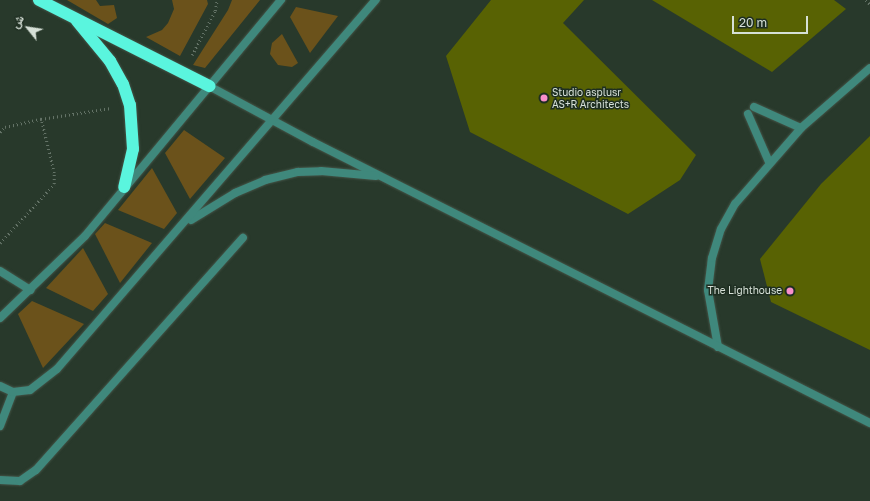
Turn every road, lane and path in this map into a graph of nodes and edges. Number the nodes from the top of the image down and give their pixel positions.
1 (38, 0) edge
2 (217, 0) edge
3 (281, 0) edge
4 (376, 0) edge
5 (866, 0) edge
6 (870, 4) edge
7 (72, 16) junction
8 (870, 68) edge
9 (183, 73) junction
10 (209, 86) junction
11 (130, 105) junction
12 (754, 107) dead end
13 (748, 114) dead end
14 (41, 118) junction
15 (272, 121) junction
16 (801, 128) junction
17 (0, 132) edge
18 (769, 162) junction
19 (381, 176) junction
20 (124, 187) junction
21 (185, 223) junction
22 (243, 238) dead end
23 (0, 243) edge
24 (0, 272) edge
25 (31, 290) junction
26 (0, 318) edge
27 (718, 347) junction
28 (0, 386) edge
29 (13, 392) junction
30 (870, 422) edge
31 (0, 426) edge
32 (0, 480) edge

1 - 7 highway
2 - 9 path
3 - 10 street
4 - 15 street
5 - 6 path
7 - 9 highway
7 - 11 highway
8 - 16 street
9 - 10 highway
10 - 15 street
10 - 20 street
11 - 14 path
11 - 20 highway
12 - 16 street
13 - 18 street
14 - 17 path
14 - 23 path
15 - 19 street
15 - 21 street
16 - 18 street
18 - 27 street
19 - 21 street
19 - 27 street
20 - 25 street
21 - 29 street
22 - 32 street
24 - 25 street
25 - 26 street
27 - 30 street
28 - 29 street
29 - 31 street

